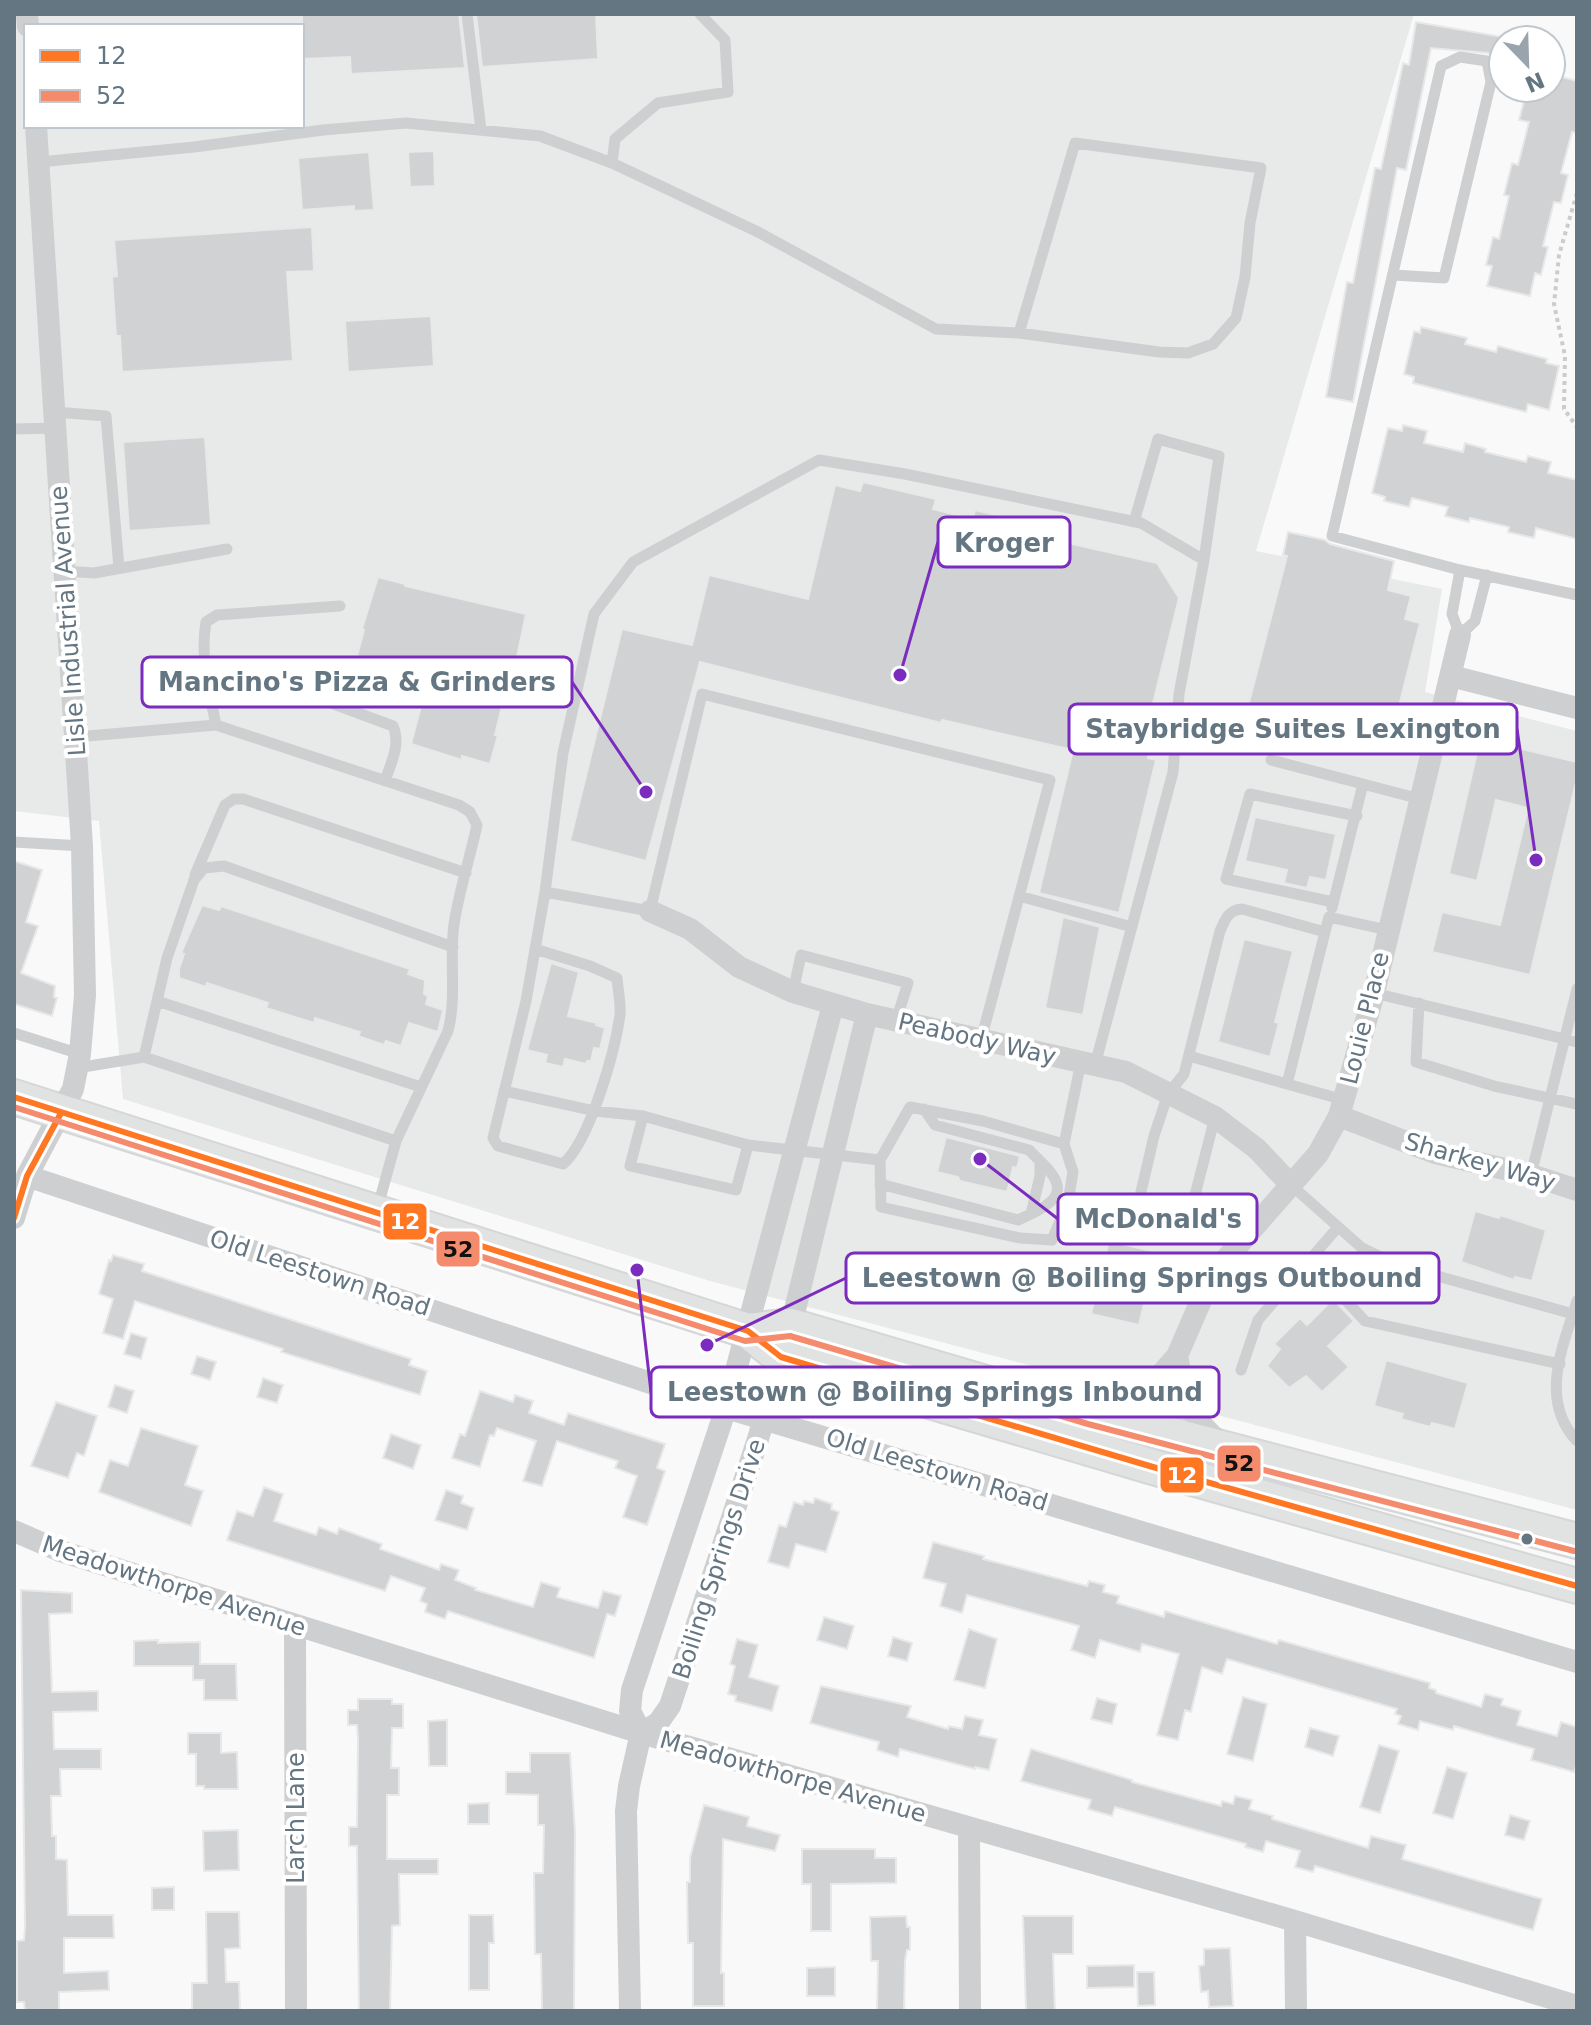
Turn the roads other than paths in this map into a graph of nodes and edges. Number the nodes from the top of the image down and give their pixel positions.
1 (467, 14) edge
2 (700, 14) edge
3 (36, 128) edge
4 (481, 130) junction
5 (39, 162) junction
6 (612, 163) junction
7 (1393, 275) junction
8 (1019, 333) junction
9 (55, 420) junction
10 (14, 429) edge
11 (1134, 522) junction
12 (227, 549) dead end
13 (1204, 560) junction
14 (119, 568) junction
15 (1460, 570) junction
16 (65, 571) junction
17 (1487, 575) junction
18 (1577, 595) edge
19 (340, 606) dead end
20 (1460, 635) junction
21 (205, 667) junction
22 (1451, 676) junction
23 (1577, 708) edge
24 (216, 725) junction
25 (76, 737) junction
26 (1271, 760) dead end
27 (385, 781) junction
28 (1363, 784) junction
29 (1420, 799) junction
30 (1357, 816) junction
31 (14, 842) edge
32 (82, 846) junction
33 (466, 873) junction
34 (194, 880) junction
35 (1285, 880) dead end
36 (1307, 886) dead end
37 (1268, 888) junction
38 (545, 892) junction
39 (1019, 896) junction
40 (1321, 899) junction
41 (1333, 902) junction
42 (650, 911) junction
43 (1329, 917) junction
44 (1132, 927) junction
45 (1387, 930) junction
46 (1325, 932) junction
47 (453, 947) junction
48 (535, 949) junction
49 (1577, 989) edge
50 (793, 992) junction
51 (1374, 993) junction
52 (157, 1001) junction
53 (1419, 1003) junction
54 (833, 1005) junction
55 (867, 1014) junction
56 (896, 1021) junction
57 (14, 1033) edge
58 (981, 1040) junction
59 (1571, 1040) edge
60 (1189, 1056) junction
61 (144, 1057) junction
62 (79, 1061) junction
63 (1088, 1064) junction
64 (1287, 1084) junction
65 (421, 1087) junction
66 (504, 1091) junction
67 (1168, 1094) junction
68 (14, 1097) edge
69 (1550, 1098) junction
70 (1577, 1104) edge
71 (1342, 1108) junction
72 (924, 1109) junction
73 (595, 1111) junction
74 (61, 1113) junction
75 (643, 1116) junction
76 (1215, 1117) junction
77 (396, 1141) junction
78 (1064, 1144) junction
79 (748, 1145) junction
80 (794, 1148) junction
81 (832, 1156) junction
82 (880, 1160) junction
83 (1040, 1161) junction
84 (21, 1174) edge
85 (1531, 1175) junction
86 (880, 1184) junction
87 (1291, 1185) junction
88 (1577, 1190) edge
89 (376, 1212) junction
90 (1031, 1214) junction
91 (14, 1218) edge
92 (1338, 1227) junction
93 (1309, 1261) junction
94 (1577, 1301) edge
95 (1573, 1314) junction
96 (748, 1331) junction
97 (786, 1342) junction
98 (1177, 1356) junction
99 (1560, 1364) junction
100 (1241, 1370) dead end
101 (726, 1408) junction
102 (1091, 1414) junction
103 (764, 1419) junction
104 (1577, 1441) edge
105 (1226, 1447) junction
106 (14, 1531) edge
107 (1577, 1541) edge
108 (1577, 1586) edge
109 (295, 1625) junction
110 (1577, 1662) edge
111 (641, 1733) junction
112 (969, 1828) junction
113 (1295, 1921) junction
114 (1577, 2006) edge
115 (296, 2011) edge
116 (630, 2011) edge
117 (970, 2011) edge
118 (1296, 2011) edge

1 - 4 lane
2 - 6 lane
3 - 5 street, Lisle Industrial Avenue
4 - 5 lane
4 - 6 lane
5 - 9 street, Lisle Industrial Avenue
6 - 8 lane
7 - 7 lane
7 - 15 lane
8 - 8 lane
9 - 10 lane
9 - 14 lane
9 - 16 street, Lisle Industrial Avenue
11 - 13 lane
11 - 13 lane
11 - 38 lane
12 - 14 lane
13 - 44 lane
14 - 16 lane
15 - 17 lane
15 - 20 lane
16 - 25 street, Lisle Industrial Avenue
17 - 18 lane
17 - 20 lane
19 - 21 lane
20 - 22 street, Louie Place
21 - 24 lane
21 - 27 lane
22 - 23 street
22 - 29 street, Louie Place
24 - 25 lane
24 - 27 lane
25 - 32 street, Lisle Industrial Avenue
26 - 28 lane
27 - 33 lane
28 - 29 lane
28 - 30 lane
29 - 45 street, Louie Place
30 - 37 lane
30 - 41 lane
31 - 32 lane
32 - 62 street, Lisle Industrial Avenue
33 - 34 lane
33 - 47 lane
34 - 47 lane
34 - 52 lane
35 - 37 lane
36 - 40 lane
37 - 40 lane
38 - 42 lane
38 - 48 lane
39 - 42 lane
39 - 44 lane
39 - 58 lane
40 - 41 lane
41 - 43 lane
42 - 50 street, Peabody Way
43 - 45 lane
43 - 46 lane
44 - 63 lane
45 - 51 street, Louie Place
46 - 60 lane
46 - 64 lane
47 - 65 lane
48 - 66 lane
48 - 73 lane
49 - 59 lane
50 - 54 street, Peabody Way
50 - 56 lane
51 - 53 lane
51 - 71 street, Louie Place
52 - 61 lane
52 - 65 lane
53 - 59 lane
53 - 69 lane
54 - 55 street, Peabody Way
54 - 80 street, Boiling Springs Drive
55 - 56 street, Peabody Way
55 - 81 street, Boiling Springs Drive
56 - 58 street, Peabody Way
57 - 62 lane
58 - 63 street, Peabody Way
59 - 69 lane
60 - 64 lane
60 - 67 lane
61 - 62 lane
61 - 77 lane
62 - 74 street, Lisle Industrial Avenue
63 - 67 street, Peabody Way
63 - 78 lane
64 - 71 lane
65 - 77 lane
66 - 73 lane
66 - 73 lane
67 - 76 street, Peabody Way
67 - 76 lane
68 - 74 main road
69 - 70 lane
69 - 85 lane
71 - 85 street, Sharkey Way
71 - 87 street, Louie Place
72 - 78 lane
72 - 82 lane
72 - 83 lane
73 - 75 lane
74 - 84 street, Lisle Industrial Avenue
74 - 89 main road
75 - 79 lane
75 - 79 lane
76 - 87 street, Peabody Way
77 - 89 lane
78 - 86 lane
79 - 80 lane
80 - 81 lane
80 - 96 street, Boiling Springs Drive
81 - 82 lane
81 - 97 street, Boiling Springs Drive
82 - 86 lane
83 - 90 lane
83 - 90 lane
84 - 91 street, Lisle Industrial Avenue
84 - 101 street, Old Leestown Road
85 - 88 street, Sharkey Way
86 - 90 lane
87 - 92 lane
87 - 98 street, Louie Place
89 - 96 main road
92 - 93 lane
92 - 95 lane
93 - 99 lane
93 - 100 lane
94 - 95 lane
95 - 99 lane
96 - 97 main road
96 - 101 street, Boiling Springs Drive
97 - 102 main road
97 - 103 street, Boiling Springs Drive
97 - 108 main road
98 - 102 street, Louie Place
98 - 105 street
99 - 104 lane
101 - 103 street, Old Leestown Road
101 - 111 street, Boiling Springs Drive
102 - 105 main road
103 - 110 street, Old Leestown Road
103 - 111 street, Boiling Springs Drive
105 - 107 main road
106 - 109 street, Meadowthorpe Avenue
109 - 111 street, Meadowthorpe Avenue
109 - 115 street, Larch Lane
111 - 112 street, Meadowthorpe Avenue
111 - 116 street, Boiling Springs Drive
112 - 113 street, Meadowthorpe Avenue
112 - 117 street
113 - 114 street, Meadowthorpe Avenue
113 - 118 street

